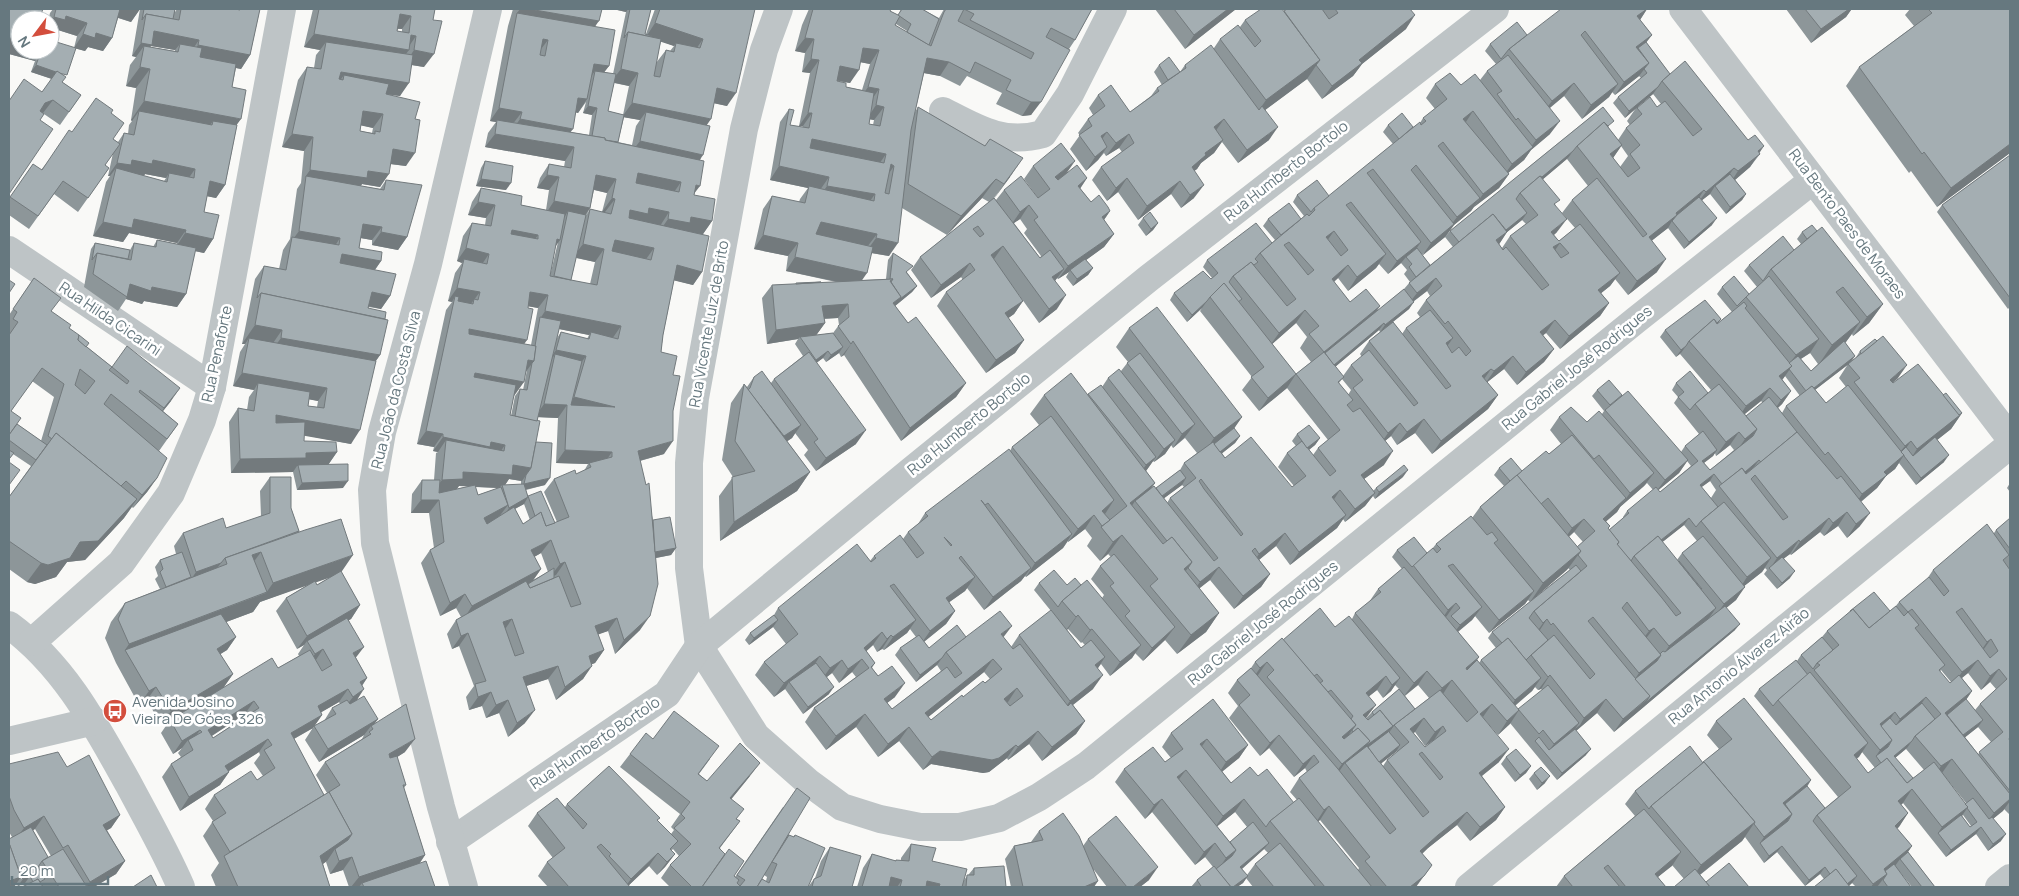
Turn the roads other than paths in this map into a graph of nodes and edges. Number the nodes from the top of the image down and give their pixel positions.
1 (282, 9) edge
2 (488, 9) edge
3 (779, 9) edge
4 (1113, 9) edge
5 (1495, 9) edge
6 (1683, 9) edge
7 (943, 110) dead end
8 (1813, 180) junction
9 (9, 250) edge
10 (212, 387) junction
11 (2010, 438) edge
12 (2010, 445) edge
13 (9, 625) edge
14 (32, 642) junction
15 (699, 646) junction
16 (94, 720) junction
17 (9, 741) edge
18 (450, 842) junction
19 (2010, 878) edge
20 (181, 887) edge
21 (464, 887) edge
22 (1469, 887) edge
23 (1999, 887) edge

1 - 10 street, Rua Penaforte
2 - 18 street, Rua João da Costa Silva
3 - 15 street, Rua Vicente Luiz de Brito
4 - 7 street
5 - 15 street, Rua Humberto Bortolo
6 - 8 street, Rua Bento Paes de Moraes
8 - 11 street, Rua Bento Paes de Moraes
8 - 15 street, Rua Gabriel José Rodrigues
9 - 10 street, Rua Hilda Cicarini
10 - 14 street, Rua Penaforte
12 - 22 street, Rua Antonio Álvarez Airão
13 - 14 street
14 - 16 street
15 - 18 street, Rua Humberto Bortolo
16 - 17 street
16 - 20 street
18 - 21 street, Rua João da Costa Silva
19 - 23 street

